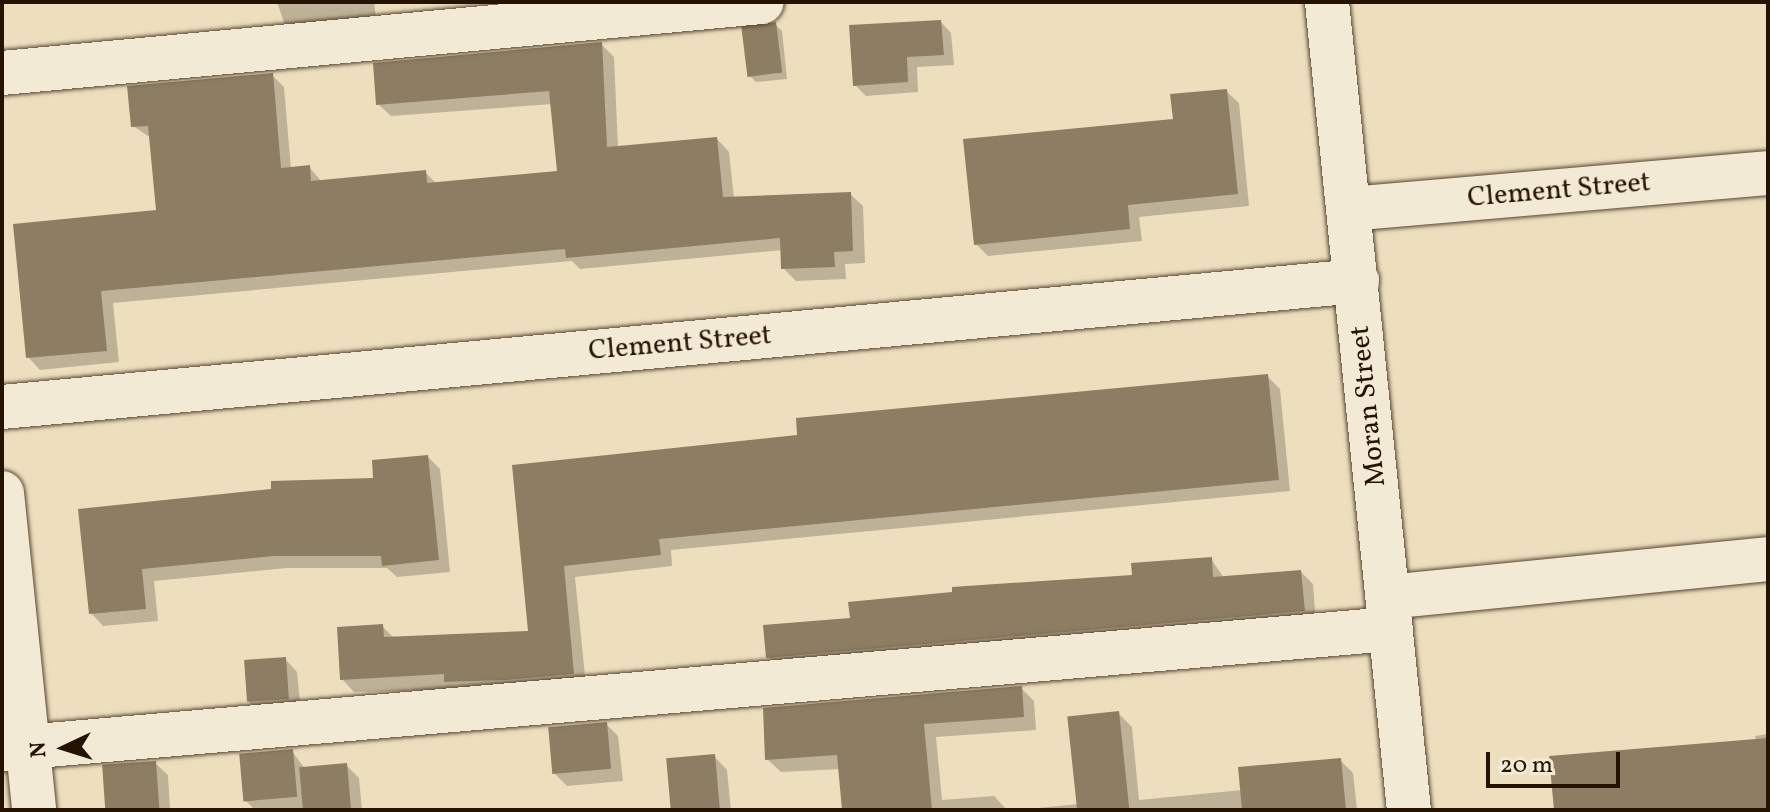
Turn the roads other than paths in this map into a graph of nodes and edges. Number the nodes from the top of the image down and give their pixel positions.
1 (762, 2) edge
2 (1327, 2) edge
3 (2, 73) edge
4 (1768, 173) edge
5 (1349, 209) junction
6 (1357, 281) junction
7 (2, 407) edge
8 (2, 493) edge
9 (1768, 559) edge
10 (1390, 613) junction
11 (15, 748) edge
12 (34, 810) edge
13 (1409, 810) edge

1 - 3 street
2 - 5 street, Moran Street
4 - 5 street, Clement Street
5 - 6 street, Moran Street
6 - 7 street, Clement Street
6 - 10 street, Moran Street
8 - 11 street
9 - 10 street
10 - 11 street
10 - 13 street, Moran Street
11 - 12 street

